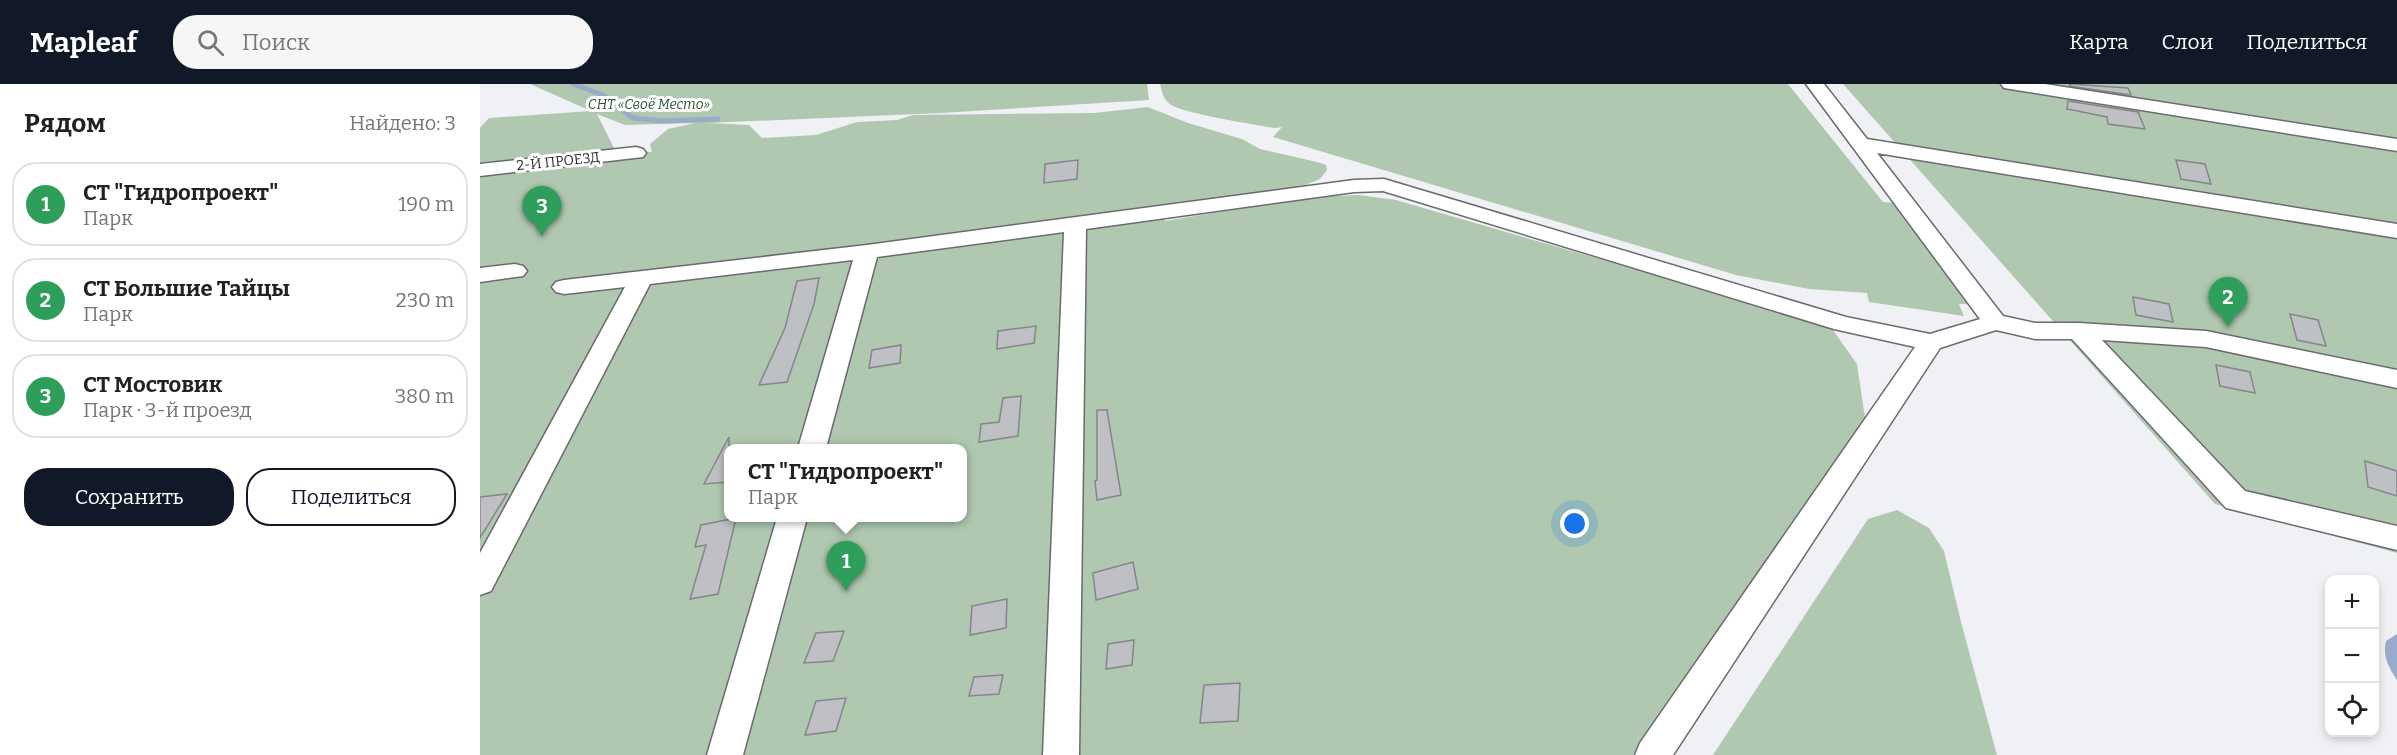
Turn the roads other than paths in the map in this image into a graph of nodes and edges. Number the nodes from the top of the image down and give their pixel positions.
1 (1815, 84) edge
2 (2010, 84) edge
3 (1861, 144) junction
4 (2397, 145) edge
5 (636, 153) dead end
6 (480, 170) edge
7 (1075, 225) junction
8 (2397, 231) edge
9 (867, 252) junction
10 (515, 271) dead end
11 (480, 275) edge
12 (642, 277) junction
13 (564, 288) dead end
14 (1995, 322) junction
15 (2079, 331) junction
16 (1931, 342) junction
17 (2397, 379) edge
18 (813, 444) edge
19 (791, 522) edge
20 (2397, 538) edge
21 (480, 582) edge
22 (725, 755) edge
23 (1060, 755) edge
24 (1653, 755) edge

1 - 3 street
2 - 4 street
3 - 8 street
3 - 14 street
5 - 6 street, 2-Й ПРОЕЗД
7 - 9 street
7 - 16 street
7 - 23 street
9 - 12 street
9 - 18 street
10 - 11 street
12 - 13 street
12 - 21 street
14 - 15 street
14 - 16 street
15 - 17 street
15 - 20 street
16 - 24 street
19 - 22 street

